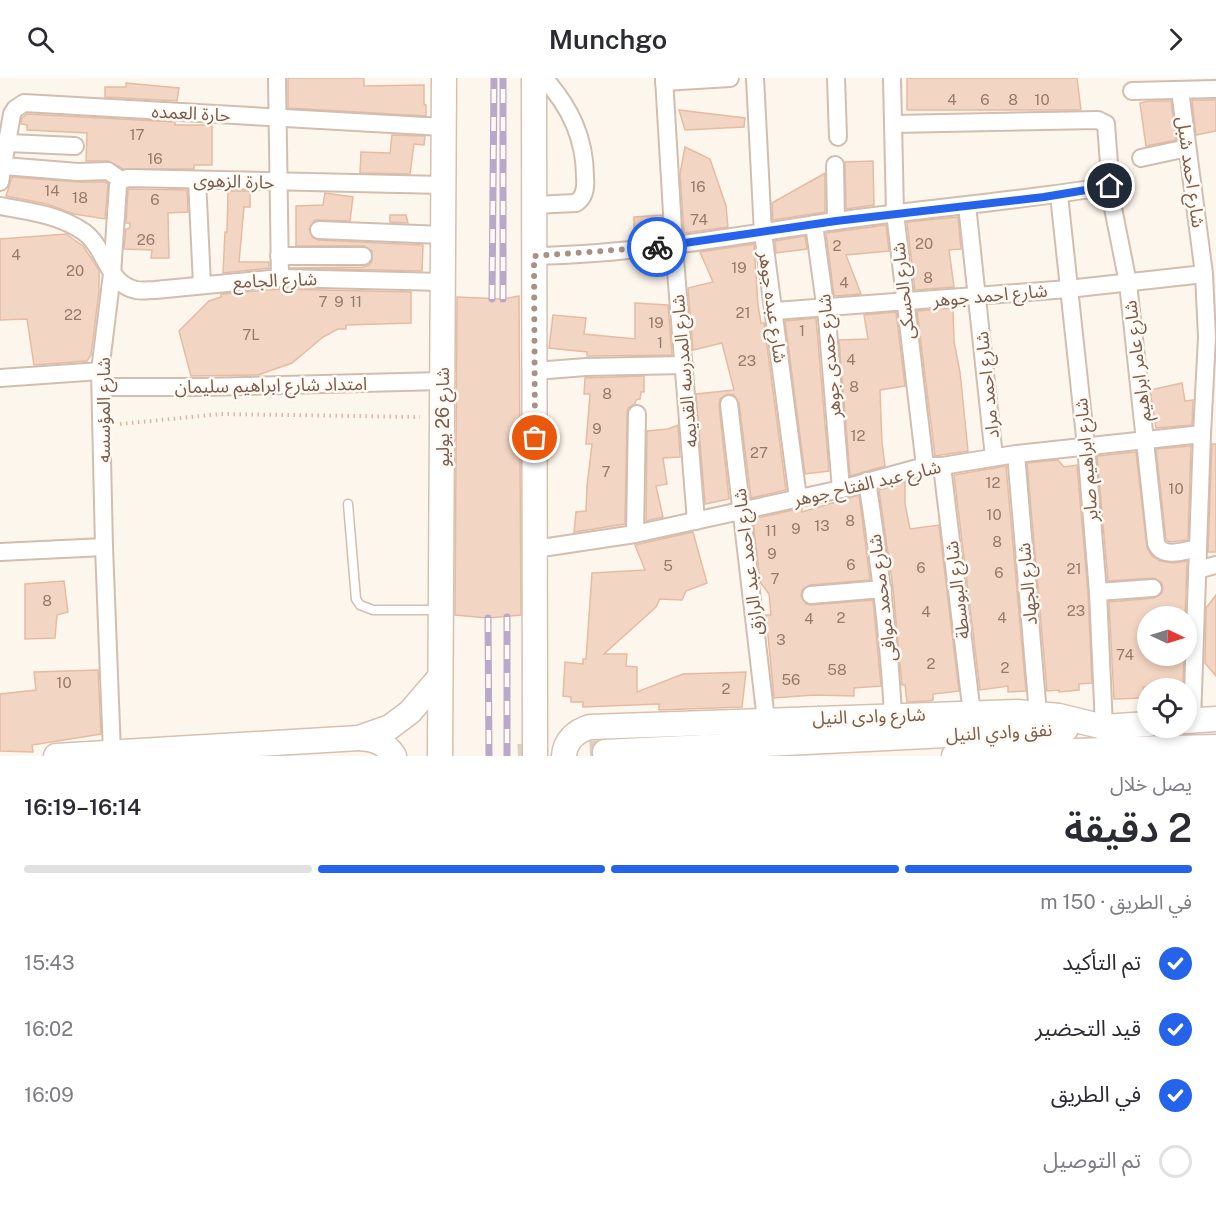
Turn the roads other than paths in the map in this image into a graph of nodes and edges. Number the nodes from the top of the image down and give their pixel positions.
1 (277, 78) edge
2 (444, 78) edge
3 (534, 78) edge
4 (544, 78) edge
5 (730, 78) edge
6 (755, 78) edge
7 (836, 78) edge
8 (892, 78) edge
9 (664, 80) edge
10 (1216, 89) edge
11 (1180, 90) junction
12 (1132, 91) dead end
13 (278, 118) junction
14 (894, 124) junction
15 (443, 127) junction
16 (838, 137) dead end
17 (8, 143) junction
18 (75, 146) dead end
19 (1187, 148) junction
20 (1141, 158) dead end
21 (835, 165) dead end
22 (2, 174) edge
23 (121, 180) junction
24 (197, 180) junction
25 (279, 182) junction
26 (443, 185) junction
27 (1110, 186) junction
28 (1059, 195) junction
29 (534, 205) junction
30 (967, 205) junction
31 (0, 206) edge
32 (895, 213) junction
33 (836, 221) junction
34 (814, 224) junction
35 (319, 230) dead end
36 (763, 233) junction
37 (443, 235) junction
38 (674, 246) junction
39 (279, 256) junction
40 (363, 256) dead end
41 (534, 256) junction
42 (112, 274) junction
43 (1204, 274) junction
44 (280, 279) junction
45 (442, 282) junction
46 (202, 284) junction
47 (1128, 284) junction
48 (1068, 289) junction
49 (978, 295) junction
50 (904, 302) junction
51 (825, 308) junction
52 (775, 311) junction
53 (684, 365) junction
54 (535, 371) junction
55 (0, 378) edge
56 (100, 379) junction
57 (442, 381) junction
58 (729, 404) dead end
59 (637, 414) dead end
60 (1202, 434) junction
61 (1146, 440) junction
62 (1086, 446) junction
63 (1016, 454) junction
64 (994, 457) junction
65 (925, 466) junction
66 (942, 466) junction
67 (867, 481) junction
68 (841, 489) junction
69 (798, 498) junction
70 (348, 504) dead end
71 (742, 511) junction
72 (696, 521) junction
73 (635, 534) junction
74 (104, 547) junction
75 (1198, 548) junction
76 (535, 549) junction
77 (0, 552) edge
78 (1216, 565) edge
79 (1197, 570) junction
80 (1153, 588) dead end
81 (883, 589) junction
82 (1098, 592) junction
83 (811, 595) dead end
84 (441, 610) junction
85 (440, 677) junction
86 (1191, 678) edge
87 (972, 714) junction
88 (1038, 714) junction
89 (893, 715) junction
90 (1216, 719) edge
91 (766, 720) junction
92 (1197, 720) edge
93 (1137, 724) edge
94 (1104, 726) junction
95 (359, 738) junction
96 (1128, 749) junction
97 (1199, 751) edge
98 (112, 753) junction
99 (605, 753) dead end
100 (56, 756) edge
101 (394, 756) edge
102 (440, 756) edge
103 (535, 756) edge
104 (564, 756) edge
105 (954, 756) edge
106 (1101, 756) edge

1 - 13 street
2 - 15 main road, شارع 26 يوليو
3 - 29 main road
4 - 29 street
5 - 9 street
6 - 36 street, شارع عبده جوهر
7 - 16 street
8 - 14 street, شارع الحسكى
9 - 38 street, شارع المدرسه القديمه
10 - 11 street
11 - 12 street
11 - 19 street, شارع احمد شبل
13 - 15 street, حارة العمده
13 - 17 street, حارة العمده
13 - 25 street
14 - 27 street, شارع عامر ابراهيم
14 - 32 street, شارع الحسكى
15 - 26 main road, شارع 26 يوليو
17 - 18 street
17 - 22 street, حارة العمده
19 - 20 street
19 - 43 street, شارع احمد شبل
21 - 33 street
22 - 23 street
23 - 24 street, حارة الزهوى
23 - 42 street
24 - 25 street, حارة الزهوى
24 - 46 street
25 - 26 street, حارة الزهوى
25 - 39 street
26 - 37 main road, شارع 26 يوليو
27 - 28 street
27 - 47 street, شارع عامر ابراهيم
28 - 30 street
28 - 48 street, شارع ابراهيم صابر
29 - 41 main road
30 - 32 street
30 - 49 street, شارع احمد مراد
31 - 42 street
32 - 33 street
32 - 50 street, شارع الحسكى
33 - 34 street
34 - 36 street
34 - 51 street, شارع حمدى جوهر
35 - 37 street
36 - 38 street
36 - 52 street, شارع عبده جوهر
37 - 45 main road, شارع 26 يوليو
38 - 41 street
38 - 53 street, شارع المدرسه القديمه
39 - 40 street
39 - 44 street
41 - 54 main road
42 - 46 street, شارع الجامع
42 - 56 street, شارع المؤسسه
43 - 47 street, شارع احمد جوهر
43 - 60 street, شارع احمد شبل
44 - 45 street, شارع الجامع
44 - 46 street, شارع الجامع
45 - 57 main road, شارع 26 يوليو
47 - 48 street, شارع احمد جوهر
47 - 61 street, شارع عامر ابراهيم
48 - 49 street, شارع احمد جوهر
48 - 62 street, شارع ابراهيم صابر
49 - 50 street, شارع احمد جوهر
49 - 64 street, شارع احمد مراد
50 - 51 street, شارع احمد جوهر
50 - 65 street, شارع الحسكى
51 - 52 street, شارع احمد جوهر
51 - 68 street, شارع حمدى جوهر
52 - 69 street, شارع عبده جوهر
53 - 54 street
53 - 72 street, شارع المدرسه القديمه
54 - 76 main road
55 - 56 street, امتداد شارع ابراهيم سليمان
56 - 57 street, امتداد شارع ابراهيم سليمان
56 - 74 street, شارع المؤسسه
57 - 84 main road, شارع 26 يوليو
58 - 71 street, شارع احمد عبد الرازق
59 - 73 street
60 - 61 street, شارع عبد الفتاح جوهر
60 - 75 street, شارع احمد شبل
61 - 62 street, شارع عبد الفتاح جوهر
61 - 75 street, شارع عامر ابراهيم
62 - 63 street, شارع عبد الفتاح جوهر
62 - 82 street, شارع ابراهيم صابر
63 - 64 street, شارع عبد الفتاح جوهر
63 - 88 street, شارع الجهاد
64 - 66 street, شارع عبد الفتاح جوهر
65 - 66 street, شارع عبد الفتاح جوهر
65 - 67 street, شارع عبد الفتاح جوهر
66 - 87 street, شارع البوسطة
67 - 68 street, شارع عبد الفتاح جوهر
67 - 81 street, شارع محمد موافى
68 - 69 street, شارع عبد الفتاح جوهر
69 - 71 street, شارع عبد الفتاح جوهر
70 - 84 lane
71 - 72 street, شارع عبد الفتاح جوهر
71 - 91 street, شارع احمد عبد الرازق
72 - 73 street, شارع عبد الفتاح جوهر
73 - 76 street, شارع عبد الفتاح جوهر
74 - 77 street
74 - 98 street, شارع المؤسسه
75 - 79 street, شارع احمد شبل
76 - 103 main road
78 - 79 street
79 - 86 street, شارع احمد شبل
80 - 82 street
81 - 83 street
81 - 89 street, شارع محمد موافى
82 - 94 street, شارع ابراهيم صابر
84 - 85 main road, شارع 26 يوليو
85 - 95 main road
85 - 102 main road, شارع 26 يوليو
87 - 88 main road, شارع وادى النيل
87 - 89 main road, شارع وادى النيل
88 - 94 main road, شارع وادى النيل
89 - 91 main road, شارع وادى النيل
90 - 92 main road
91 - 104 main road, شارع وادى النيل
93 - 94 main road, شارع وادى النيل
94 - 99 main road, نفق وادي النيل
95 - 98 main road
95 - 101 main road
96 - 97 main road
96 - 105 main road, نفق وادي النيل
96 - 106 main road
98 - 100 main road

